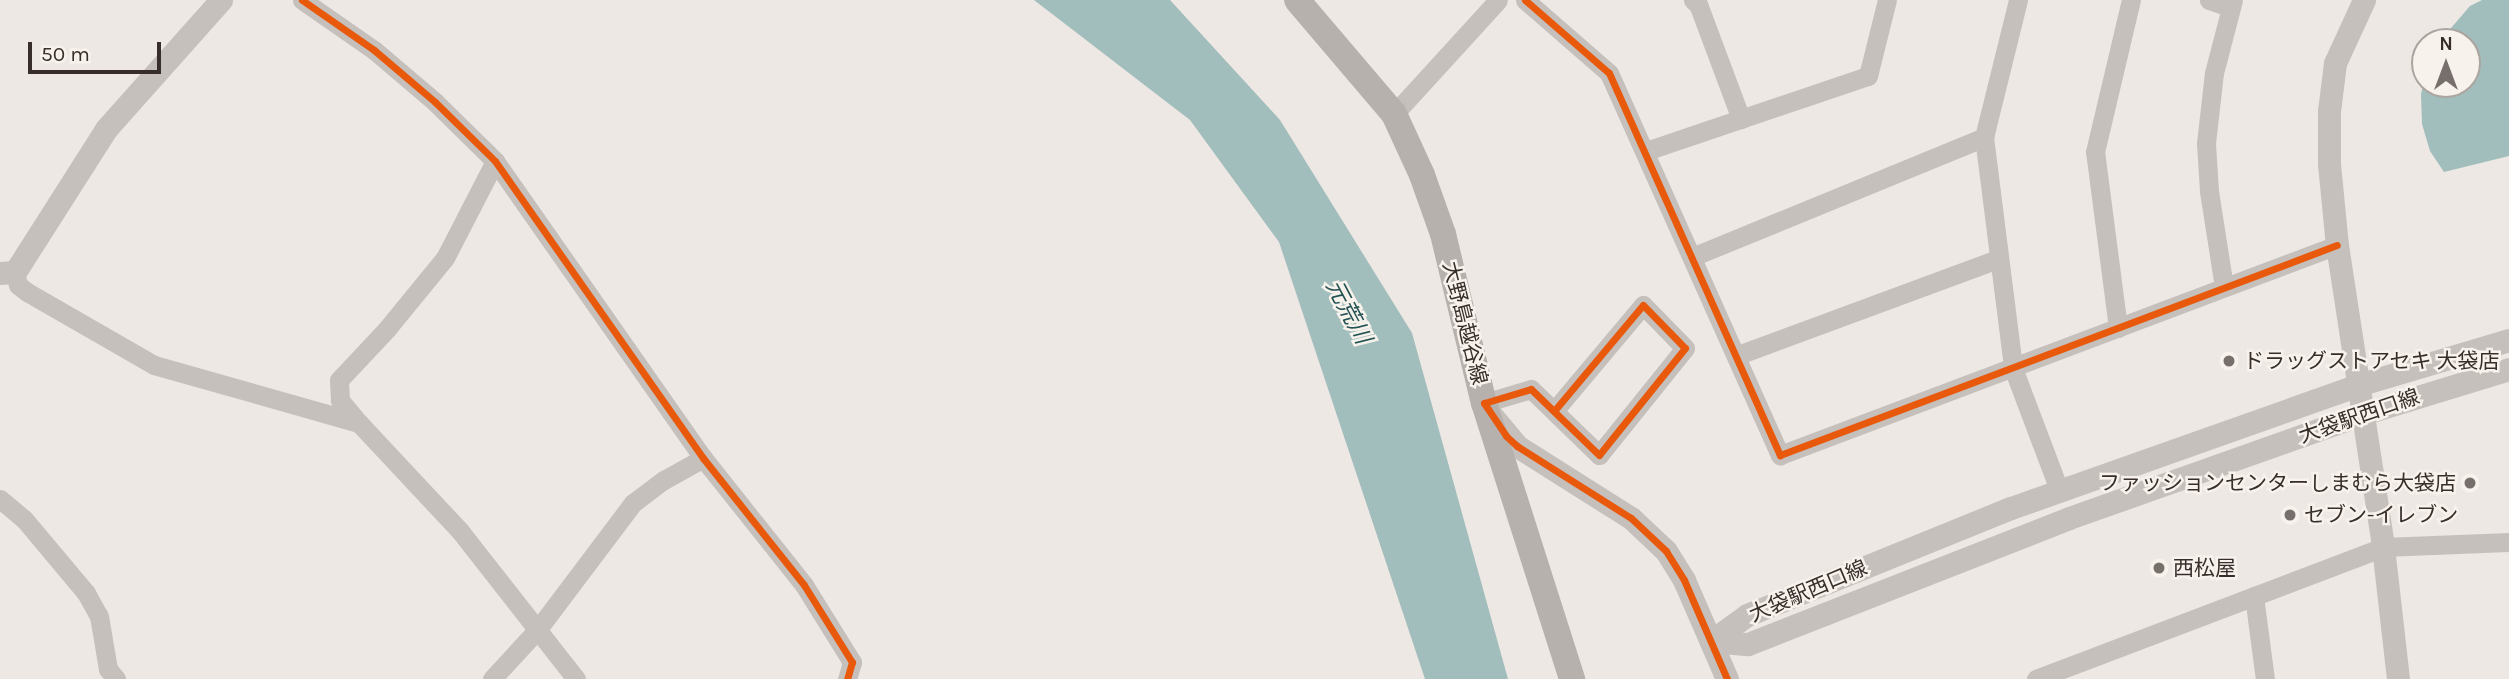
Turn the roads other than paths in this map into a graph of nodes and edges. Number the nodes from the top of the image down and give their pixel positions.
1 (221, 0) edge
2 (302, 0) edge
3 (1297, 0) edge
4 (1498, 0) edge
5 (1525, 0) edge
6 (1887, 0) edge
7 (2018, 0) edge
8 (2131, 0) edge
9 (2209, 0) edge
10 (2364, 0) edge
11 (1697, 1) edge
12 (2231, 4) edge
13 (1394, 114) junction
14 (1741, 119) junction
15 (1984, 137) junction
16 (1646, 151) junction
17 (495, 161) junction
18 (2337, 245) junction
19 (1692, 257) junction
20 (1997, 259) junction
21 (7, 272) edge
22 (2224, 288) junction
23 (2118, 328) junction
24 (2509, 340) edge
25 (1738, 355) junction
26 (2013, 368) junction
27 (2509, 369) edge
28 (2358, 385) junction
29 (1484, 402) junction
30 (1554, 411) junction
31 (2362, 414) junction
32 (359, 424) junction
33 (704, 458) junction
34 (2059, 490) junction
35 (0, 499) edge
36 (2509, 542) edge
37 (2383, 547) junction
38 (2254, 596) junction
39 (538, 629) junction
40 (1711, 641) junction
41 (116, 679) edge
42 (492, 679) edge
43 (576, 679) edge
44 (846, 679) edge
45 (1572, 679) edge
46 (1727, 679) edge
47 (2036, 679) edge
48 (2264, 679) edge
49 (2398, 679) edge

1 - 21 street
2 - 17 street
3 - 13 main road, 大野島越谷線
4 - 13 street
5 - 16 street
6 - 14 street
7 - 15 street
8 - 23 street
9 - 12 street
10 - 18 street
11 - 14 street
12 - 22 street
13 - 29 main road, 大野島越谷線
14 - 16 street
15 - 19 street
15 - 20 street
16 - 19 street
17 - 32 street
17 - 33 street
18 - 22 street
18 - 28 street
19 - 25 street
20 - 25 street
20 - 26 street
21 - 32 street
22 - 23 street
23 - 26 street
24 - 28 street, 大袋駅西口線
25 - 26 street
26 - 34 street
27 - 31 street, 大袋駅西口線
28 - 31 street
28 - 34 street, 大袋駅西口線
29 - 30 street
29 - 40 street
29 - 45 main road, 大野島越谷線
30 - 30 street
31 - 37 street
31 - 40 street, 大袋駅西口線
32 - 39 street
33 - 39 street
33 - 44 street
34 - 40 street, 大袋駅西口線
35 - 41 street
36 - 37 street
37 - 38 street
37 - 49 street
38 - 47 street
38 - 48 street
39 - 42 street
39 - 43 street
40 - 46 street

